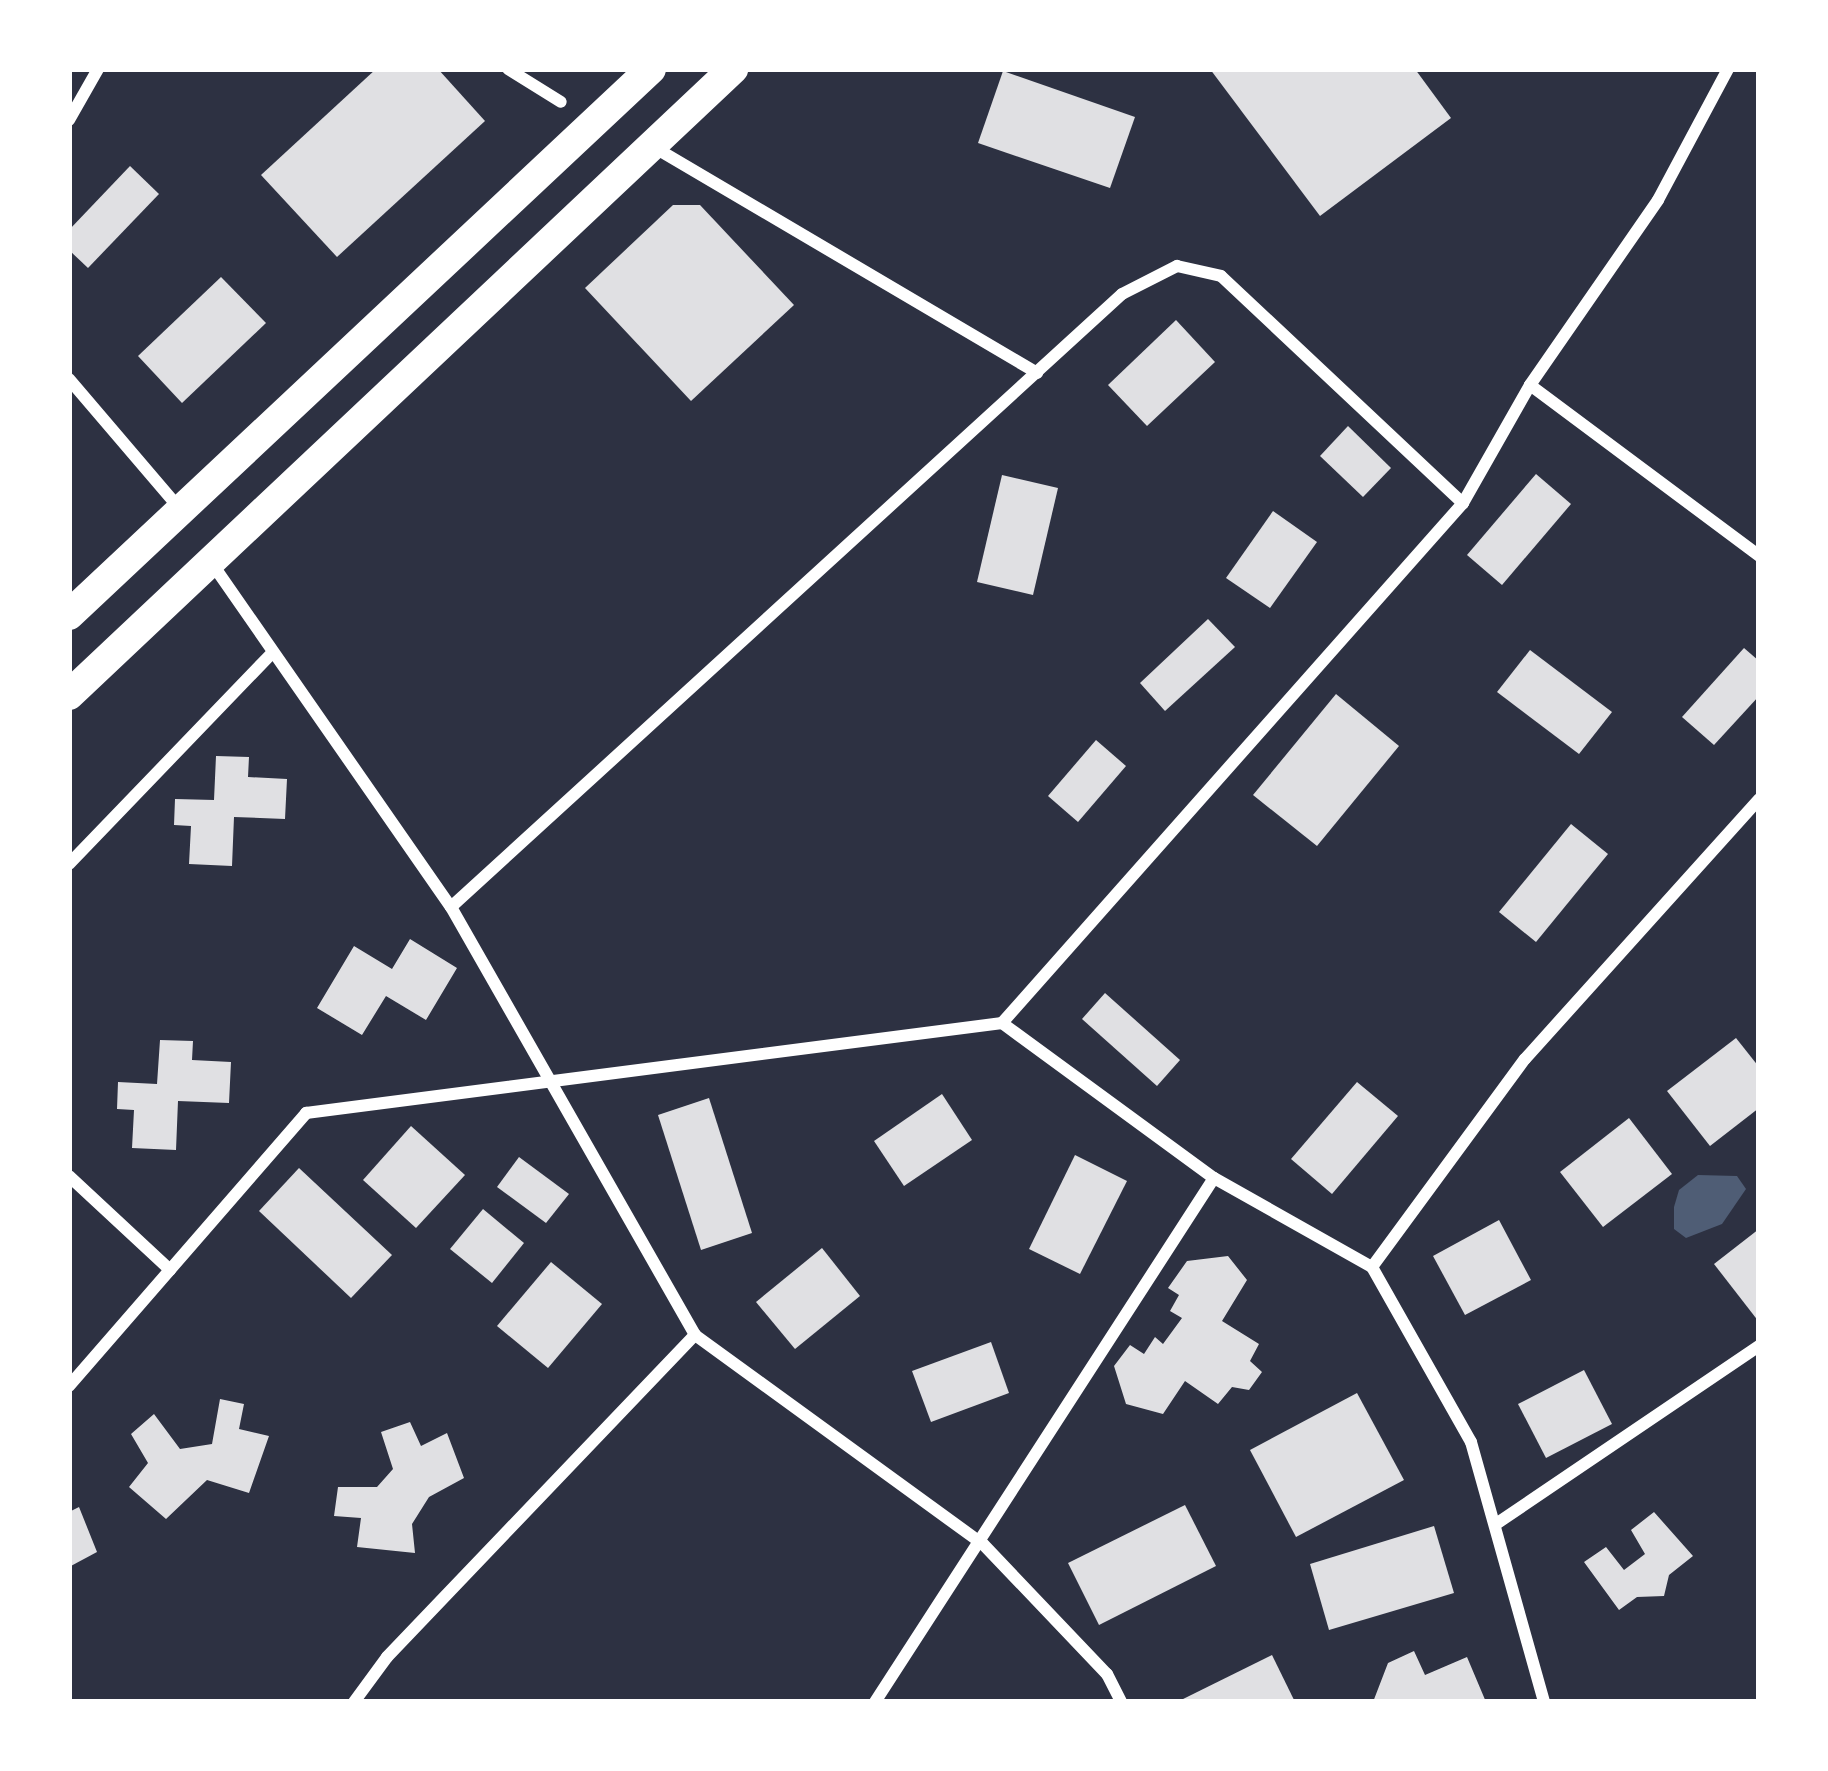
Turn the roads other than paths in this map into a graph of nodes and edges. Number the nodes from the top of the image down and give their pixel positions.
1 (98, 69) edge
2 (508, 69) edge
3 (651, 69) edge
4 (733, 69) edge
5 (1728, 69) edge
6 (561, 102) dead end
7 (69, 120) edge
8 (651, 146) junction
9 (1037, 373) junction
10 (69, 379) edge
11 (1530, 385) junction
12 (1463, 502) junction
13 (181, 510) junction
14 (1759, 556) edge
15 (211, 562) junction
16 (69, 616) edge
17 (271, 654) junction
18 (69, 695) edge
19 (1759, 799) edge
20 (69, 864) edge
21 (451, 907) junction
22 (1002, 1023) junction
23 (552, 1083) junction
24 (69, 1176) edge
25 (1214, 1178) junction
26 (1372, 1267) junction
27 (170, 1270) junction
28 (694, 1335) junction
29 (1759, 1346) edge
30 (69, 1386) edge
31 (1496, 1524) junction
32 (983, 1544) junction
33 (354, 1702) edge
34 (875, 1702) edge
35 (1121, 1702) edge
36 (1544, 1702) edge

1 - 7 street
2 - 6 street
3 - 13 main road
4 - 8 main road
5 - 11 street
8 - 9 street
8 - 15 main road
9 - 12 street
9 - 21 street
10 - 13 street
11 - 12 street
11 - 14 street
12 - 22 street
13 - 16 main road
15 - 17 street
15 - 18 main road
17 - 20 street
17 - 21 street
19 - 26 street
21 - 23 street
22 - 23 street
22 - 25 street
23 - 27 street
23 - 28 street
24 - 27 street
25 - 26 street
25 - 32 street
26 - 31 street
27 - 30 street
28 - 32 street
28 - 33 street
29 - 31 street
31 - 36 street
32 - 34 street
32 - 35 street

